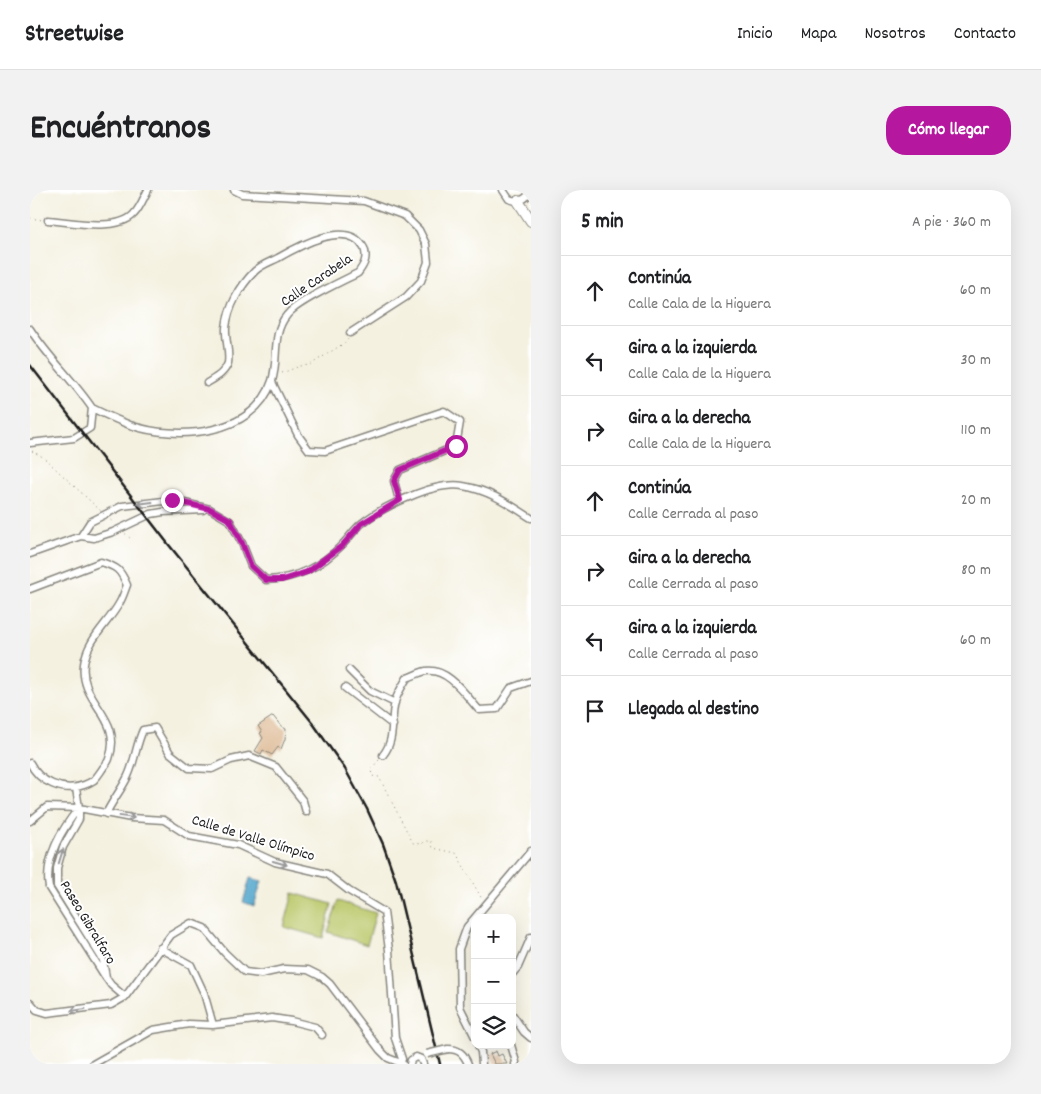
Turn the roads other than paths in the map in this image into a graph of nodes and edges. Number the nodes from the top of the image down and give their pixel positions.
1 (148, 190) edge
2 (234, 190) edge
3 (503, 190) edge
4 (531, 190) edge
5 (518, 201) junction
6 (48, 220) road end
7 (531, 221) edge
8 (30, 328) edge
9 (350, 333) road end
10 (272, 382) junction
11 (207, 383) dead end
12 (92, 408) junction
13 (30, 443) edge
14 (400, 500) junction
15 (210, 509) junction
16 (531, 518) edge
17 (81, 536) junction
18 (30, 554) edge
19 (30, 589) edge
20 (349, 670) dead end
21 (531, 681) edge
22 (345, 688) dead end
23 (395, 703) junction
24 (393, 725) junction
25 (383, 755) road end
26 (30, 763) edge
27 (76, 788) junction
28 (79, 808) junction
29 (306, 812) dead end
30 (106, 814) junction
31 (30, 821) edge
32 (531, 851) edge
33 (531, 937) edge
34 (160, 948) junction
35 (516, 969) edge
36 (106, 978) junction
37 (125, 997) junction
38 (30, 1002) edge
39 (516, 1020) edge
40 (213, 1025) junction
41 (471, 1029) edge
42 (322, 1035) dead end
43 (531, 1038) edge
44 (480, 1049) edge
45 (512, 1049) edge
46 (402, 1061) edge
47 (412, 1061) edge
48 (422, 1062) edge
49 (93, 1064) edge
50 (468, 1064) edge
51 (482, 1064) edge
52 (515, 1064) edge

1 - 6 street
2 - 9 street
3 - 5 street
4 - 5 street
5 - 7 main road
8 - 12 street
10 - 11 street, Calle Carabela
10 - 12 street, Calle Carabela
10 - 14 street
12 - 13 street
14 - 15 street
14 - 16 street
15 - 17 street
15 -> 17 street
17 - 18 street
19 - 27 street
20 - 23 street
21 - 23 street
22 - 24 street
23 - 24 street
24 - 25 street
26 - 27 street
27 - 28 street
28 - 30 street, Calle de Valle Olímpico
28 - 31 street, Calle de Valle Olímpico
36 -> 28 street, Paseo Gibralfaro
28 - 36 street, Paseo Gibralfaro
29 - 30 street
30 -> 46 street, Calle de Valle Olímpico
32 - 41 street
33 - 35 street
34 - 37 street
34 - 40 street
34 - 46 street
36 - 37 street, Paseo Gibralfaro
37 -> 38 street
39 - 43 street
40 - 42 street
40 - 49 street
44 - 51 street
45 - 52 street
46 - 47 street
47 - 48 street
48 - 50 street, bridge

